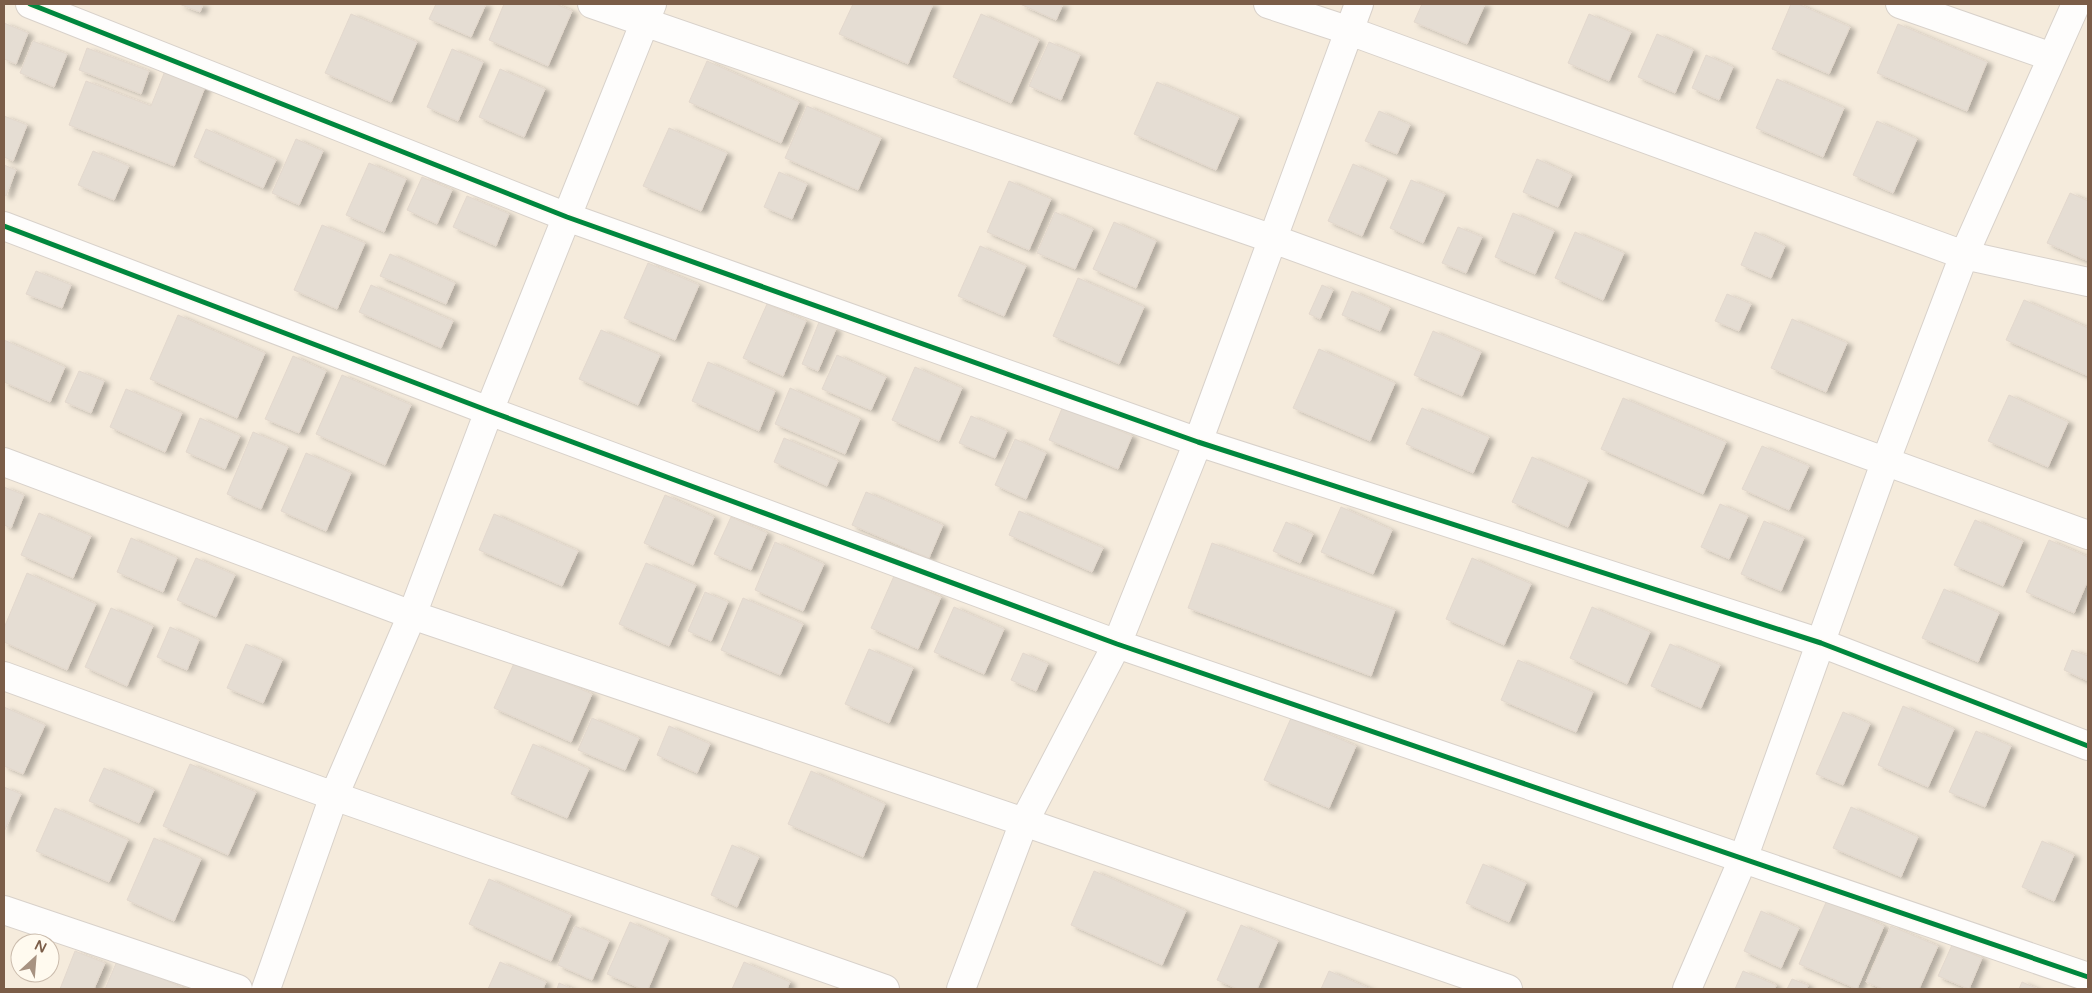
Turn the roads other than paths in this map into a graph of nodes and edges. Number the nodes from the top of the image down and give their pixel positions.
1 (30, 4) edge
2 (592, 4) edge
3 (1268, 4) edge
4 (1359, 4) edge
5 (1900, 4) edge
6 (2076, 4) edge
7 (648, 13) edge
8 (1348, 30) junction
9 (2052, 57) junction
10 (567, 218) junction
11 (4, 226) edge
12 (1273, 239) junction
13 (1964, 254) junction
14 (2088, 282) edge
15 (489, 411) junction
16 (1198, 442) junction
17 (1886, 460) junction
18 (4, 462) edge
19 (2088, 535) edge
20 (412, 615) junction
21 (1821, 643) junction
22 (1117, 644) junction
23 (4, 676) edge
24 (2088, 746) edge
25 (334, 796) junction
26 (1024, 822) junction
27 (1743, 859) junction
28 (4, 910) edge
29 (2088, 977) edge
30 (238, 989) edge
31 (266, 989) edge
32 (885, 989) edge
33 (961, 989) edge
34 (1508, 989) edge
35 (1688, 989) edge

1 - 10 street
2 - 7 street
3 - 8 street
4 - 8 street
5 - 9 street
6 - 9 street
7 - 10 street
7 - 12 street
8 - 12 street
8 - 13 street
9 - 13 street
10 - 15 street
10 - 16 street
11 - 15 street
12 - 16 street
12 - 17 street
13 - 14 street
13 - 17 street
15 - 20 street
15 - 22 street
16 - 21 street
16 - 22 street
17 - 19 street
17 - 21 street
18 - 20 street
20 - 25 street
20 - 26 street
21 - 24 street
21 - 27 street
22 - 26 street
22 - 27 street
23 - 25 street
25 - 31 street
25 - 32 street
26 - 33 street
26 - 34 street
27 - 29 street
27 - 35 street
28 - 30 street

